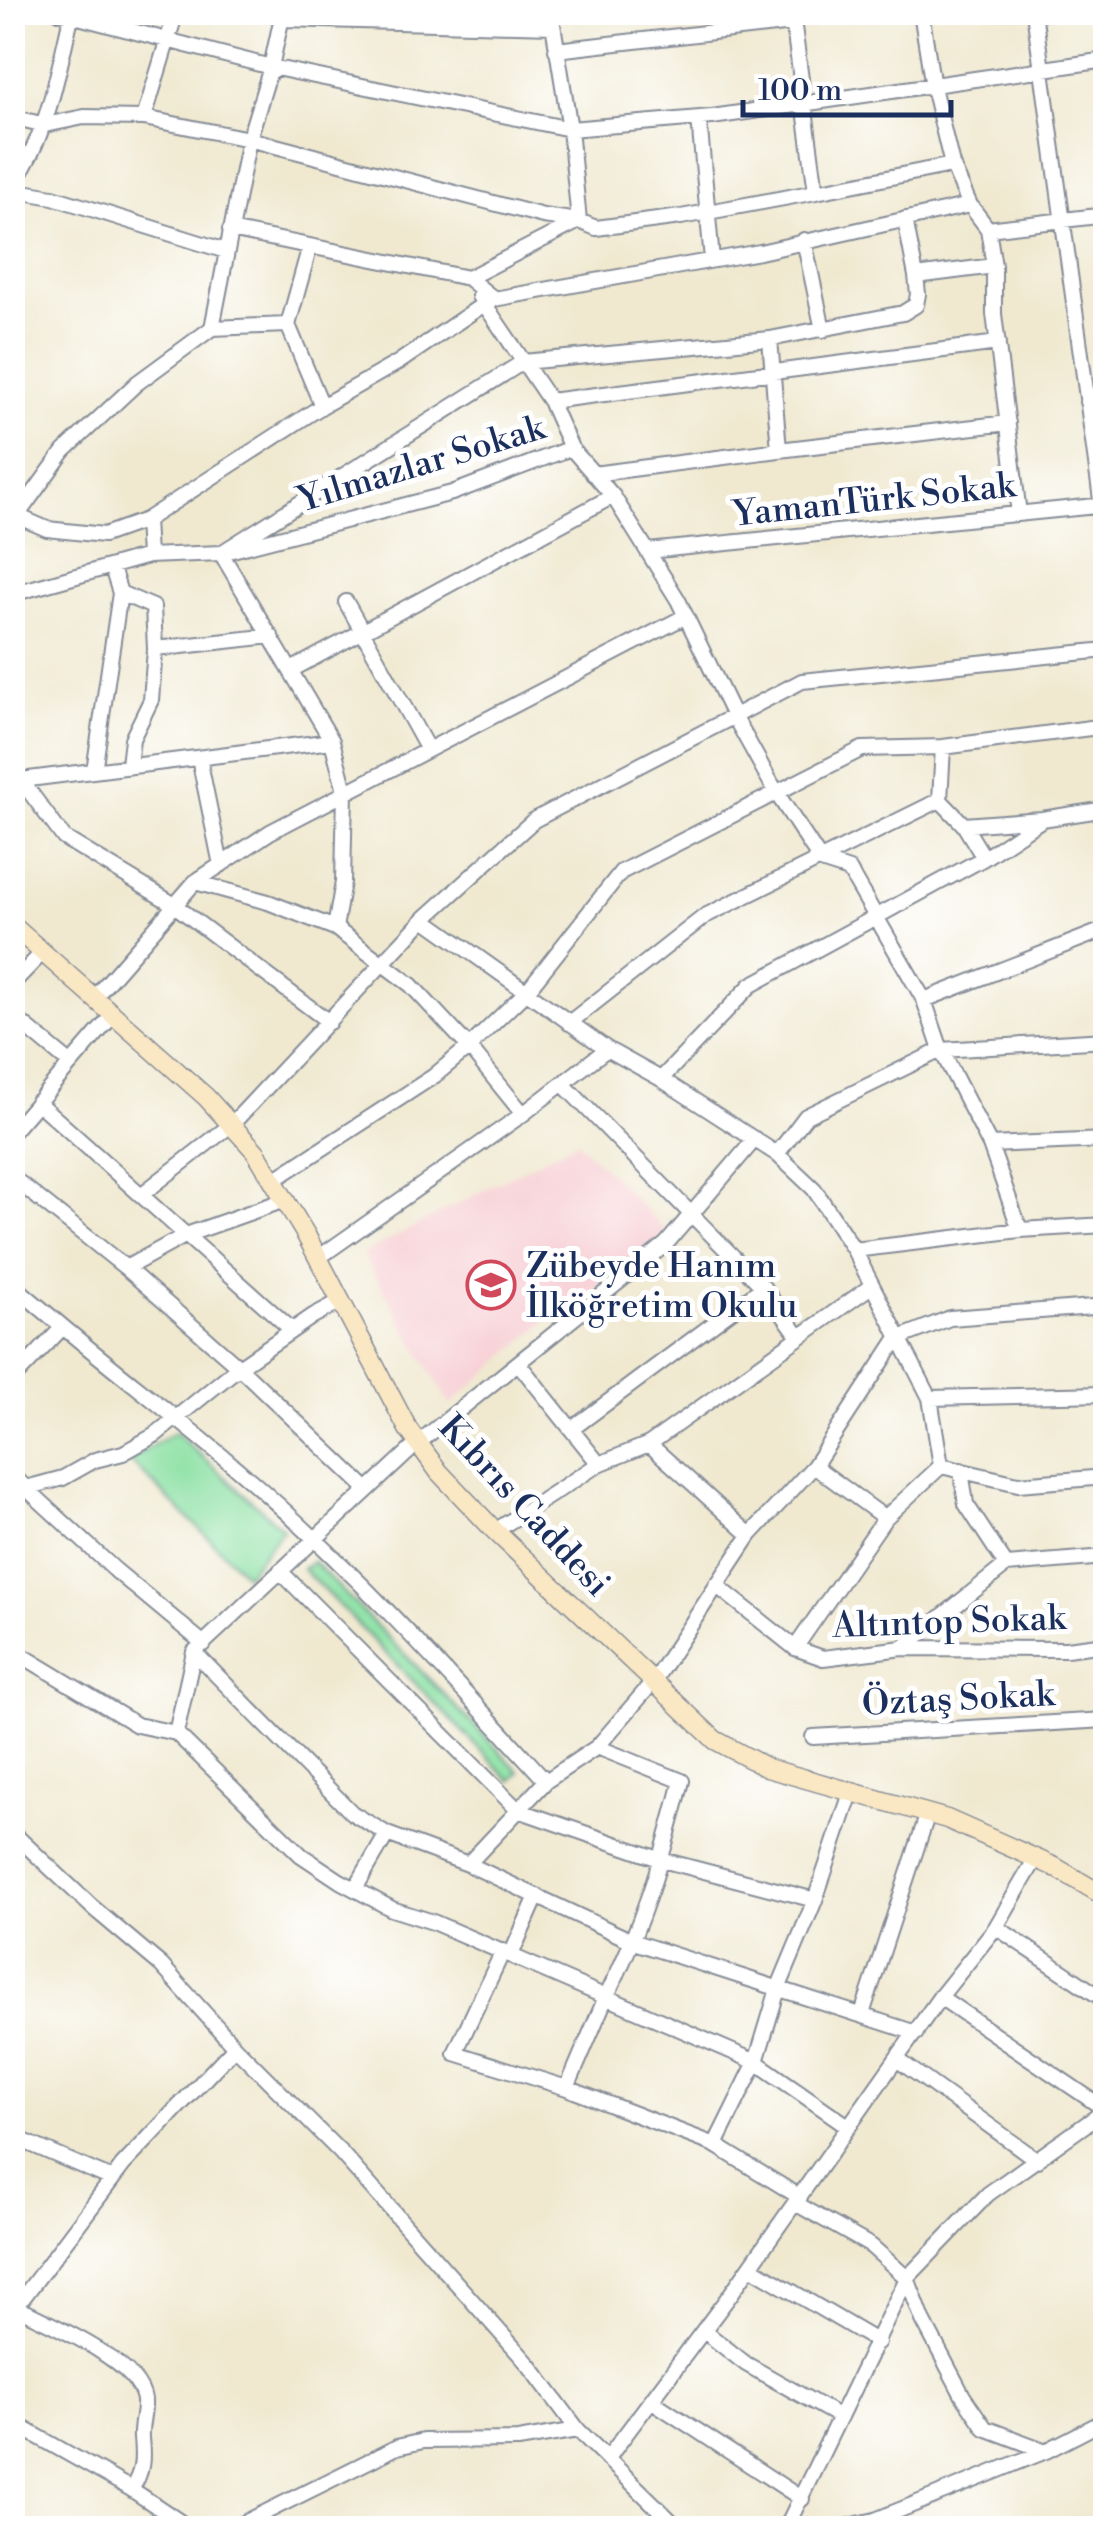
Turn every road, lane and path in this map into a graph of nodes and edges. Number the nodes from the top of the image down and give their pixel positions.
1 (176, 12) edge
2 (921, 12) edge
3 (1034, 12) edge
4 (76, 15) edge
5 (283, 16) edge
6 (793, 18) edge
7 (552, 19) edge
8 (167, 38) junction
9 (556, 50) junction
10 (1106, 60) edge
11 (272, 67) junction
12 (1042, 70) junction
13 (934, 87) junction
14 (804, 105) junction
15 (12, 117) edge
16 (144, 118) junction
17 (699, 119) junction
18 (45, 124) junction
19 (570, 129) junction
20 (249, 139) junction
21 (952, 164) junction
22 (12, 188) edge
23 (816, 192) junction
24 (970, 205) junction
25 (707, 212) junction
26 (1106, 214) edge
27 (905, 219) junction
28 (579, 221) junction
29 (1062, 222) junction
30 (988, 229) junction
31 (230, 230) junction
32 (804, 240) junction
33 (310, 246) junction
34 (226, 251) junction
35 (712, 260) junction
36 (994, 266) junction
37 (916, 276) junction
38 (468, 278) junction
39 (484, 304) junction
40 (288, 326) junction
41 (212, 328) junction
42 (823, 330) junction
43 (770, 338) junction
44 (998, 343) junction
45 (523, 362) junction
46 (771, 373) junction
47 (1106, 400) edge
48 (550, 401) junction
49 (1087, 402) junction
50 (322, 406) junction
51 (1008, 423) junction
52 (571, 448) junction
53 (779, 450) junction
54 (593, 474) junction
55 (613, 496) junction
56 (1104, 506) edge
57 (1020, 514) junction
58 (146, 520) junction
59 (1106, 536) edge
60 (648, 551) junction
61 (221, 553) junction
62 (148, 556) junction
63 (112, 568) junction
64 (120, 593) junction
65 (12, 594) edge
66 (346, 602) dead end
67 (686, 616) junction
68 (363, 632) junction
69 (271, 636) junction
70 (155, 648) junction
71 (1106, 650) edge
72 (291, 670) junction
73 (734, 716) junction
74 (1106, 726) edge
75 (332, 741) junction
76 (942, 746) junction
77 (428, 748) junction
78 (199, 758) junction
79 (130, 765) junction
80 (94, 771) junction
81 (15, 779) edge
82 (345, 791) junction
83 (776, 792) junction
84 (940, 800) junction
85 (1106, 809) edge
86 (1042, 819) junction
87 (964, 826) junction
88 (984, 858) junction
89 (821, 861) junction
90 (221, 865) junction
91 (196, 882) junction
92 (174, 904) junction
93 (876, 918) junction
94 (424, 919) junction
95 (12, 925) edge
96 (335, 928) junction
97 (1106, 929) edge
98 (42, 952) junction
99 (384, 965) junction
100 (12, 984) edge
101 (526, 991) junction
102 (94, 998) junction
103 (924, 1000) junction
104 (113, 1015) junction
105 (12, 1016) edge
106 (329, 1022) junction
107 (569, 1023) junction
108 (1106, 1040) edge
109 (469, 1047) junction
110 (608, 1049) junction
111 (941, 1050) junction
112 (70, 1063) junction
113 (662, 1079) junction
114 (563, 1084) junction
115 (37, 1102) junction
116 (523, 1114) junction
117 (232, 1124) junction
118 (12, 1132) edge
119 (755, 1139) junction
120 (1106, 1140) edge
121 (990, 1145) junction
122 (778, 1154) junction
123 (12, 1177) edge
124 (274, 1180) junction
125 (141, 1195) junction
126 (285, 1200) junction
127 (692, 1213) junction
128 (1106, 1225) edge
129 (1020, 1230) junction
130 (186, 1236) junction
131 (854, 1250) junction
132 (318, 1258) junction
133 (126, 1268) junction
134 (12, 1284) edge
135 (763, 1287) junction
136 (870, 1287) junction
137 (341, 1301) junction
138 (1106, 1306) edge
139 (62, 1328) junction
140 (292, 1330) junction
141 (798, 1335) junction
142 (897, 1339) junction
143 (519, 1364) junction
144 (238, 1367) junction
145 (12, 1380) edge
146 (1106, 1394) edge
147 (930, 1398) junction
148 (176, 1420) junction
149 (573, 1428) junction
150 (418, 1443) junction
151 (649, 1444) junction
152 (599, 1464) junction
153 (814, 1466) junction
154 (940, 1466) junction
155 (960, 1470) junction
156 (12, 1475) edge
157 (1106, 1477) edge
158 (26, 1488) junction
159 (367, 1489) junction
160 (12, 1500) edge
161 (885, 1518) junction
162 (495, 1531) junction
163 (750, 1535) junction
164 (314, 1540) junction
165 (1106, 1557) edge
166 (1006, 1565) junction
167 (280, 1570) junction
168 (716, 1586) junction
169 (1106, 1644) edge
170 (12, 1646) edge
171 (199, 1648) junction
172 (795, 1648) junction
173 (903, 1648) junction
174 (652, 1682) junction
175 (1106, 1720) edge
176 (176, 1733) junction
177 (814, 1736) dead end
178 (597, 1747) junction
179 (546, 1781) junction
180 (851, 1792) junction
181 (518, 1810) junction
182 (928, 1813) junction
183 (12, 1832) edge
184 (387, 1834) junction
185 (1036, 1858) junction
186 (662, 1860) junction
187 (468, 1864) junction
188 (355, 1889) junction
189 (1104, 1895) edge
190 (537, 1896) junction
191 (815, 1900) junction
192 (996, 1927) junction
193 (634, 1942) junction
194 (507, 1953) junction
195 (778, 1989) junction
196 (940, 1997) junction
197 (606, 1998) junction
198 (1106, 2001) edge
199 (862, 2014) junction
200 (916, 2033) junction
201 (235, 2047) junction
202 (898, 2060) junction
203 (756, 2062) junction
204 (566, 2088) junction
205 (1106, 2110) edge
206 (848, 2126) junction
207 (12, 2136) edge
208 (715, 2145) junction
209 (1037, 2160) junction
210 (112, 2179) junction
211 (797, 2200) junction
212 (750, 2267) junction
213 (908, 2278) junction
214 (704, 2331) junction
215 (878, 2342) junction
216 (652, 2401) junction
217 (840, 2417) junction
218 (1106, 2420) edge
219 (12, 2422) edge
220 (578, 2430) junction
221 (1046, 2450) junction
222 (607, 2459) junction
223 (131, 2489) junction
224 (802, 2499) junction
225 (873, 2524) edge
226 (189, 2528) edge
227 (234, 2528) edge
228 (678, 2528) edge
229 (786, 2528) edge
230 (842, 2528) edge

1 - 8 street
2 - 13 street
3 - 12 street
4 - 8 street
4 - 18 street
5 - 7 street
5 - 11 street
6 - 9 street
6 - 14 street
7 - 9 street
8 - 11 street
8 - 16 street
9 - 19 street
10 - 12 street
11 - 19 street
11 - 20 street
12 - 13 street
12 - 29 street
13 - 14 street
13 - 21 street
14 - 17 street
14 - 23 street
15 - 18 street
16 - 18 street
16 - 20 street
17 - 19 street
17 - 25 street
18 - 22 street
19 - 28 street
20 - 28 street
20 - 31 street
21 - 23 street
21 - 24 street
22 - 34 street
23 - 25 street
24 - 27 street
24 - 30 street
25 - 28 street
25 - 35 street
26 - 29 street
27 - 32 street
27 - 37 street
28 - 38 street
29 - 30 street
29 - 49 street
30 - 36 street
31 - 33 street
31 - 34 street
32 - 35 street
32 - 42 street
33 - 38 street
33 - 40 street
34 - 41 street
35 - 38 street
36 - 37 street
36 - 44 street
37 - 42 street
38 - 39 street
39 - 45 street
39 - 50 street
40 - 41 street
40 - 50 street
41 - 58 street
42 - 43 street
43 - 45 street
43 - 46 street
44 - 46 street
44 - 51 street
45 - 48 street
45 - 61 street
46 - 48 street
46 - 53 street
47 - 49 street
48 - 52 street
49 - 56 street
50 - 58 street
51 - 53 street
51 - 57 street
52 - 54 street, Yılmazlar Sokak
52 - 61 street, Yılmazlar Sokak
53 - 54 street
54 - 55 street, Yılmazlar Sokak
55 - 60 street, Yılmazlar Sokak
55 - 68 street
56 - 57 street, YamanTürk Sokak
56 - 59 street
57 - 60 street, YamanTürk Sokak
58 - 62 street
60 - 67 street, Yılmazlar Sokak
61 - 62 street, Yılmazlar Sokak
61 - 69 street
62 - 63 street, Yılmazlar Sokak
63 - 64 street
63 - 65 street, Yılmazlar Sokak
64 - 70 street
64 - 80 street
66 - 68 street
67 - 73 street, Yılmazlar Sokak
67 - 77 street
68 - 72 street
68 - 77 street
69 - 70 street
69 - 72 street
70 - 79 street
71 - 73 street
72 - 75 street
73 - 83 street, Yılmazlar Sokak
73 - 94 street
74 - 76 street
75 - 78 street
75 - 82 street
76 - 83 street
76 - 84 street
77 - 82 street
78 - 79 street
78 - 90 street
79 - 80 street
80 - 81 street
81 - 92 street
82 - 90 street
82 - 96 street
83 - 89 street, Yılmazlar Sokak
83 - 101 street
84 - 87 street
84 - 89 street
85 - 86 street
86 - 87 street
86 - 88 street
87 - 88 street
88 - 93 street
89 - 93 street, Yılmazlar Sokak
89 - 107 street
90 - 91 street
91 - 92 street
91 - 96 street
92 - 102 street
92 - 106 street
93 - 103 street, Yılmazlar Sokak
93 - 113 street
94 - 99 street
94 - 101 street
95 - 98 main road, Kıbrıs Caddesi
96 - 99 street
97 - 103 street
98 - 100 street
98 - 102 main road, Kıbrıs Caddesi
99 - 106 street
99 - 109 street
101 - 107 street
101 - 109 street
102 - 104 main road, Kıbrıs Caddesi
103 - 111 street, Yılmazlar Sokak
104 - 112 street
104 - 117 main road, Kıbrıs Caddesi
105 - 112 street
106 - 117 street
107 - 110 street
108 - 111 street
109 - 116 street
109 - 124 street
110 - 113 street
110 - 114 street
111 - 121 street, Yılmazlar Sokak
111 - 122 street
112 - 115 street
113 - 119 street
114 - 116 street
114 - 127 street
115 - 118 street
115 - 125 street
116 - 132 street
117 - 124 main road, Kıbrıs Caddesi
117 - 125 street
119 - 122 street
119 - 127 street
120 - 121 street
121 - 129 street, Yılmazlar Sokak
122 - 131 street
123 - 133 street
124 - 126 main road, Kıbrıs Caddesi
125 - 130 street
126 - 130 street
126 - 132 main road, Kıbrıs Caddesi
127 - 135 street
127 - 143 street
128 - 129 street
129 - 131 street
130 - 133 street
130 - 140 street
131 - 136 street
132 - 137 main road, Kıbrıs Caddesi
133 - 144 street
134 - 139 street
135 - 141 street
135 - 149 street
136 - 141 street
136 - 142 street
137 - 140 street
137 - 150 main road, Kıbrıs Caddesi
138 - 142 street
139 - 145 street
139 - 148 street
140 - 144 street
141 - 151 street
142 - 147 street
142 - 153 street
143 - 149 street
143 - 150 street
144 - 148 street
144 - 159 street
146 - 147 street
147 - 154 street
148 - 158 street
148 - 164 street
149 - 152 street
150 - 159 street
150 - 162 main road, Kıbrıs Caddesi
151 - 152 street
151 - 163 street
152 - 162 street
153 - 161 street
153 - 163 street
154 - 155 street
154 - 161 street
155 - 157 street
155 - 166 street
156 - 158 street
158 - 160 street
158 - 171 street
159 - 164 street
161 - 172 street
162 - 174 main road, Kıbrıs Caddesi
163 - 168 street
164 - 167 street
164 - 179 street
165 - 166 street
166 - 173 street
167 - 171 street
167 - 181 street
168 - 172 street
168 - 174 street
169 - 173 street, Altıntop Sokak
170 - 176 street
171 - 176 street
171 - 184 street
172 - 173 street, Altıntop Sokak
174 - 178 street
174 - 180 main road, Kıbrıs Caddesi
175 - 177 street, Öztaş Sokak
176 - 188 street
178 - 179 street
178 - 186 street
179 - 181 street
180 - 182 main road, Kıbrıs Caddesi
180 - 191 street
181 - 186 street
181 - 187 street
182 - 185 main road, Kıbrıs Caddesi
182 - 199 street
183 - 201 street
184 - 187 street
184 - 188 street
185 - 189 main road, Kıbrıs Caddesi
185 - 192 street
186 - 191 street
186 - 193 street
187 - 190 street
188 - 194 street
190 - 193 street
190 - 194 street
191 - 195 street
192 - 196 street
192 - 198 street
193 - 195 street
193 - 197 street
194 - 197 street
194 - 204 street
195 - 199 street
195 - 203 street
196 - 200 street
196 - 205 street
197 - 203 street
197 - 204 street
199 - 200 street
200 - 202 street
201 - 210 street
201 - 220 street
202 - 206 street
202 - 209 street
203 - 206 street
203 - 208 street
204 - 208 street
205 - 209 street
206 - 211 street
207 - 210 street
208 - 211 street
209 - 213 street
210 - 223 street
211 - 212 street
211 - 213 street
212 - 214 street
212 - 215 street
213 - 215 street
213 - 221 street
214 - 216 street
214 - 217 street
215 - 217 street
216 - 222 street
216 - 224 street
217 - 224 street
218 - 221 street
219 - 223 street
220 - 222 street
220 - 227 street
221 - 225 street
222 - 228 street
223 - 226 street
224 - 229 street
225 - 230 street

